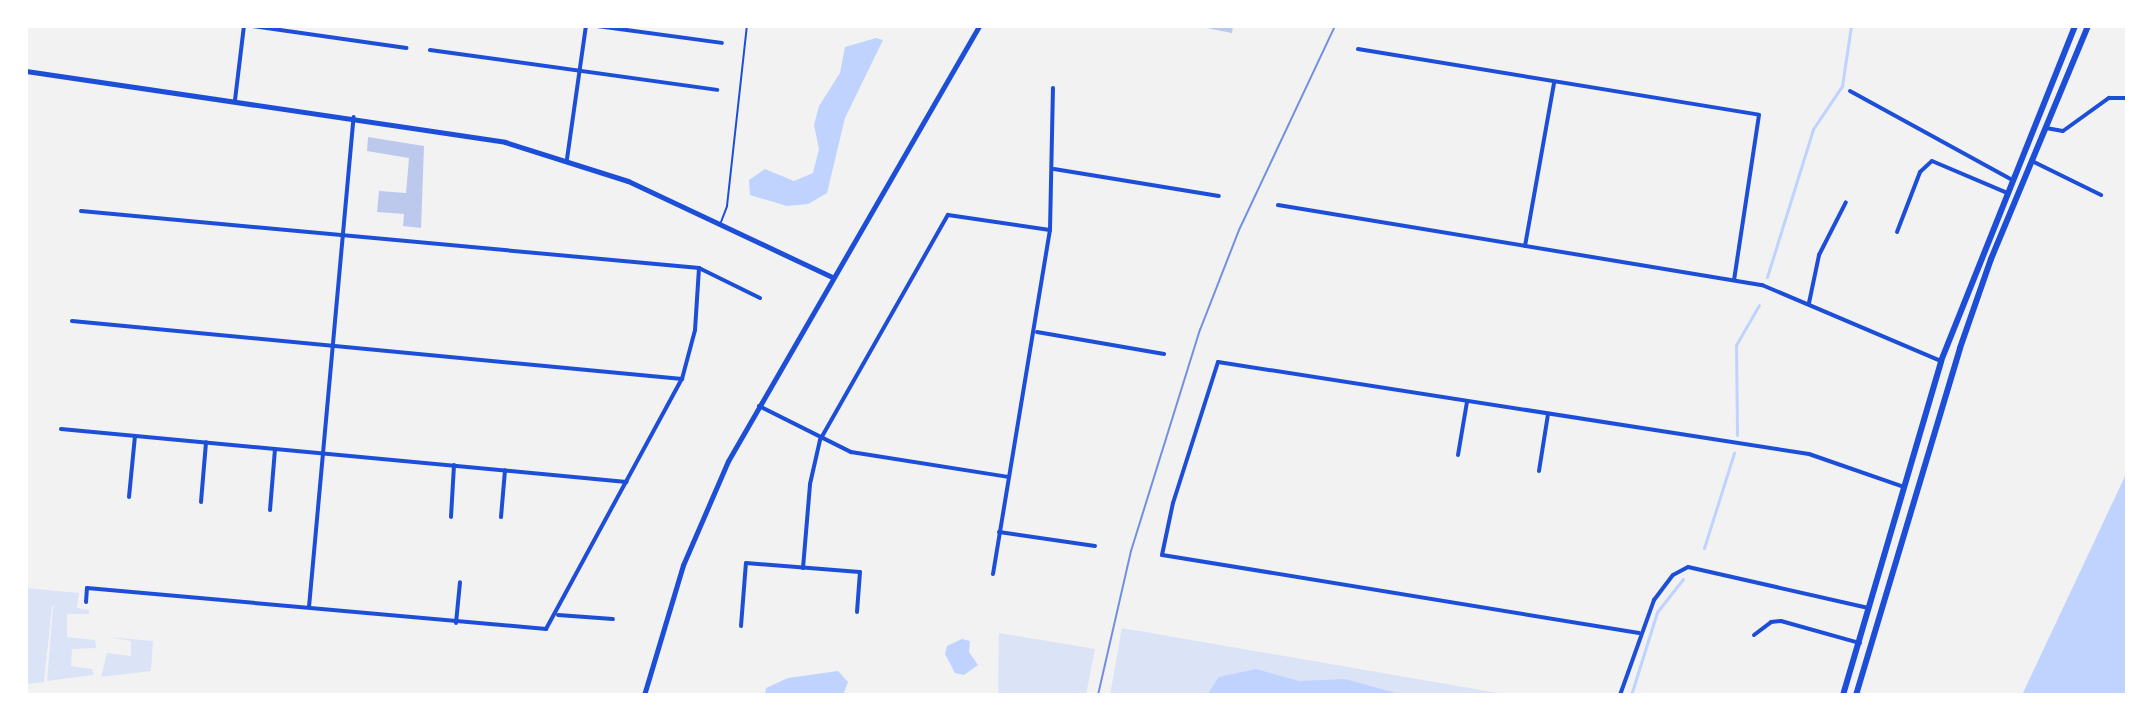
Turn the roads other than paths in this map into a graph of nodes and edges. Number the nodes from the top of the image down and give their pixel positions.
1 (244, 26) edge
2 (252, 26) edge
3 (586, 26) edge
4 (597, 26) edge
5 (747, 26) edge
6 (979, 26) edge
7 (2075, 26) edge
8 (2088, 26) edge
9 (722, 43) dead end
10 (406, 48) dead end
11 (1358, 49) dead end
12 (430, 50) dead end
13 (26, 71) edge
14 (579, 71) junction
15 (1554, 83) junction
16 (1053, 88) dead end
17 (717, 90) dead end
18 (1850, 91) dead end
19 (2127, 98) edge
20 (235, 100) junction
21 (354, 117) junction
22 (2046, 128) junction
23 (567, 159) junction
24 (2032, 161) junction
25 (1054, 169) junction
26 (2011, 179) junction
27 (2005, 192) junction
28 (2101, 195) dead end
29 (1219, 196) dead end
30 (1846, 202) dead end
31 (1278, 205) dead end
32 (81, 211) dead end
33 (720, 223) junction
34 (1050, 230) junction
35 (1897, 232) dead end
36 (343, 237) junction
37 (1525, 246) junction
38 (699, 268) junction
39 (832, 277) junction
40 (1734, 280) junction
41 (760, 298) dead end
42 (1809, 303) junction
43 (72, 321) dead end
44 (1035, 332) junction
45 (333, 345) junction
46 (1164, 354) dead end
47 (1941, 361) junction
48 (682, 379) junction
49 (1467, 402) junction
50 (758, 405) junction
51 (1548, 414) junction
52 (61, 429) dead end
53 (135, 436) junction
54 (820, 440) junction
55 (206, 442) junction
56 (275, 449) junction
57 (322, 453) junction
58 (1458, 455) dead end
59 (454, 465) junction
60 (505, 470) junction
61 (1539, 471) dead end
62 (1008, 477) junction
63 (628, 483) junction
64 (1904, 487) junction
65 (129, 497) dead end
66 (201, 502) dead end
67 (270, 510) dead end
68 (451, 517) dead end
69 (501, 517) dead end
70 (999, 532) junction
71 (1095, 546) dead end
72 (803, 568) junction
73 (993, 574) dead end
74 (460, 582) dead end
75 (86, 602) dead end
76 (309, 607) junction
77 (1870, 609) junction
78 (857, 612) dead end
79 (558, 615) junction
80 (613, 619) dead end
81 (456, 623) junction
82 (741, 626) dead end
83 (1639, 633) junction
84 (1754, 635) dead end
85 (1861, 643) junction
86 (644, 695) edge
87 (1620, 695) edge
88 (1843, 695) edge
89 (1856, 695) edge

1 - 20 street
2 - 10 street
3 - 14 street
4 - 9 street
5 - 33 lane
6 - 39 street
7 - 26 main road
8 - 22 main road
11 - 15 street
12 - 14 street
13 - 20 street
14 - 17 street
14 - 23 street
15 - 37 street
15 - 40 street
16 - 25 street
18 - 26 street
19 - 22 street
20 - 21 street
21 - 23 street
21 - 36 street
22 - 24 main road
23 - 33 street
24 - 28 street
24 - 89 main road
25 - 29 street
25 - 34 street
26 - 27 main road
27 - 35 street
27 - 47 main road
30 - 42 street
31 - 37 street
32 - 36 street
33 - 39 street
34 - 44 street
34 - 54 street
36 - 38 street
36 - 45 street
37 - 40 street
38 - 41 street
38 - 48 street
39 - 50 street
40 - 42 street
42 - 47 street
43 - 45 street
44 - 46 street
44 - 62 street
45 - 48 street
45 - 57 street
47 - 64 main road
48 - 63 street
49 - 51 street
49 - 58 street
49 - 83 street
50 - 54 street
50 - 86 street
51 - 61 street
51 - 64 street
52 - 53 street
53 - 55 street
53 - 65 street
54 - 62 street
54 - 72 street
55 - 56 street
55 - 66 street
56 - 57 street
56 - 67 street
57 - 59 street
57 - 76 street
59 - 60 street
59 - 68 street
60 - 63 street
60 - 69 street
62 - 70 street
63 - 79 street
64 - 77 main road
70 - 71 street
70 - 73 street
72 - 78 street
72 - 82 street
74 - 81 street
75 - 76 street
76 - 81 street
77 - 83 street
77 - 85 main road
79 - 80 street
79 - 81 street
83 - 87 street
84 - 85 street
85 - 88 main road

